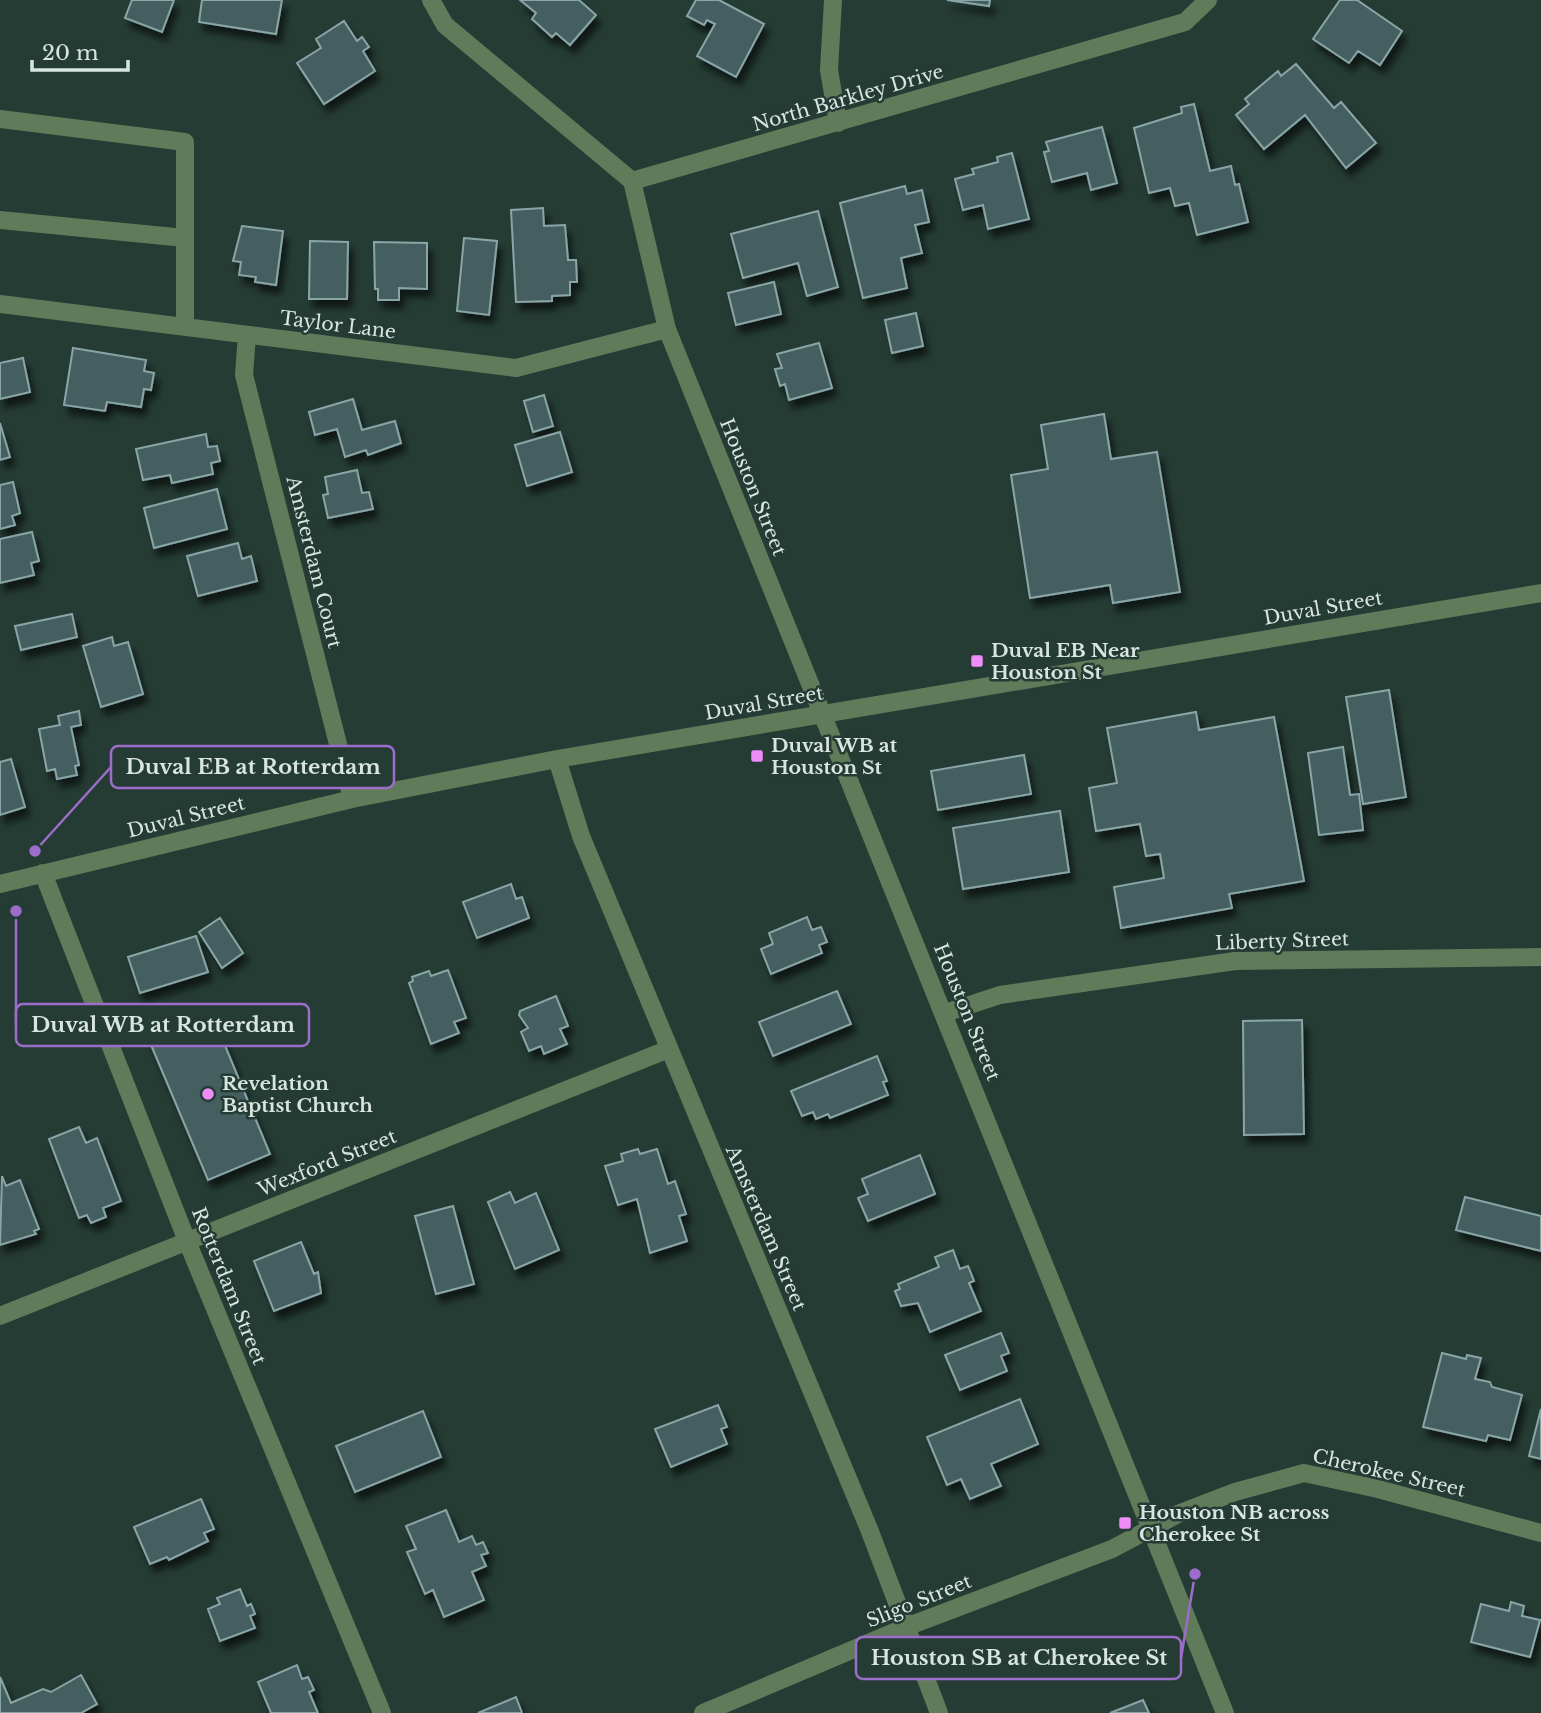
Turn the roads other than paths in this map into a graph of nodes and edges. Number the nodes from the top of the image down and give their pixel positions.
1 (431, 0) edge
2 (832, 0) edge
3 (1208, 0) edge
4 (0, 119) edge
5 (838, 123) junction
6 (632, 181) junction
7 (0, 220) edge
8 (185, 238) junction
9 (0, 304) edge
10 (186, 327) junction
11 (667, 328) junction
12 (247, 335) junction
13 (1541, 593) edge
14 (820, 714) junction
15 (557, 759) junction
16 (352, 799) junction
17 (43, 873) junction
18 (0, 884) edge
19 (1541, 957) edge
20 (946, 1013) junction
21 (669, 1049) junction
22 (187, 1241) junction
23 (0, 1316) edge
24 (1150, 1527) junction
25 (1541, 1533) edge
26 (906, 1628) junction
27 (382, 1713) edge
28 (704, 1713) edge
29 (939, 1713) edge
30 (1224, 1713) edge

1 - 6 street
2 - 5 street
3 - 5 street, North Barkley Drive
4 - 8 street
5 - 6 street, North Barkley Drive
6 - 11 street, Houston Street
7 - 8 street
8 - 10 street
9 - 10 street, Taylor Lane
10 - 12 street, Taylor Lane
11 - 12 street, Taylor Lane
11 - 14 street, Houston Street
12 - 16 street, Amsterdam Court
13 - 14 street, Duval Street
14 - 15 street, Duval Street
14 - 20 street, Houston Street
15 - 16 street, Duval Street
15 - 21 street, Amsterdam Street
16 - 17 street, Duval Street
17 - 18 street, Duval Street
17 - 22 street, Rotterdam Street
19 - 20 street, Liberty Street
20 - 24 street, Houston Street
21 - 22 street, Wexford Street
21 - 26 street, Amsterdam Street
22 - 23 street, Wexford Street
22 - 27 street, Rotterdam Street
24 - 25 street, Cherokee Street
24 - 26 street, Sligo Street
24 - 30 street, Houston Street
26 - 28 street, Sligo Street
26 - 29 street, Amsterdam Street

